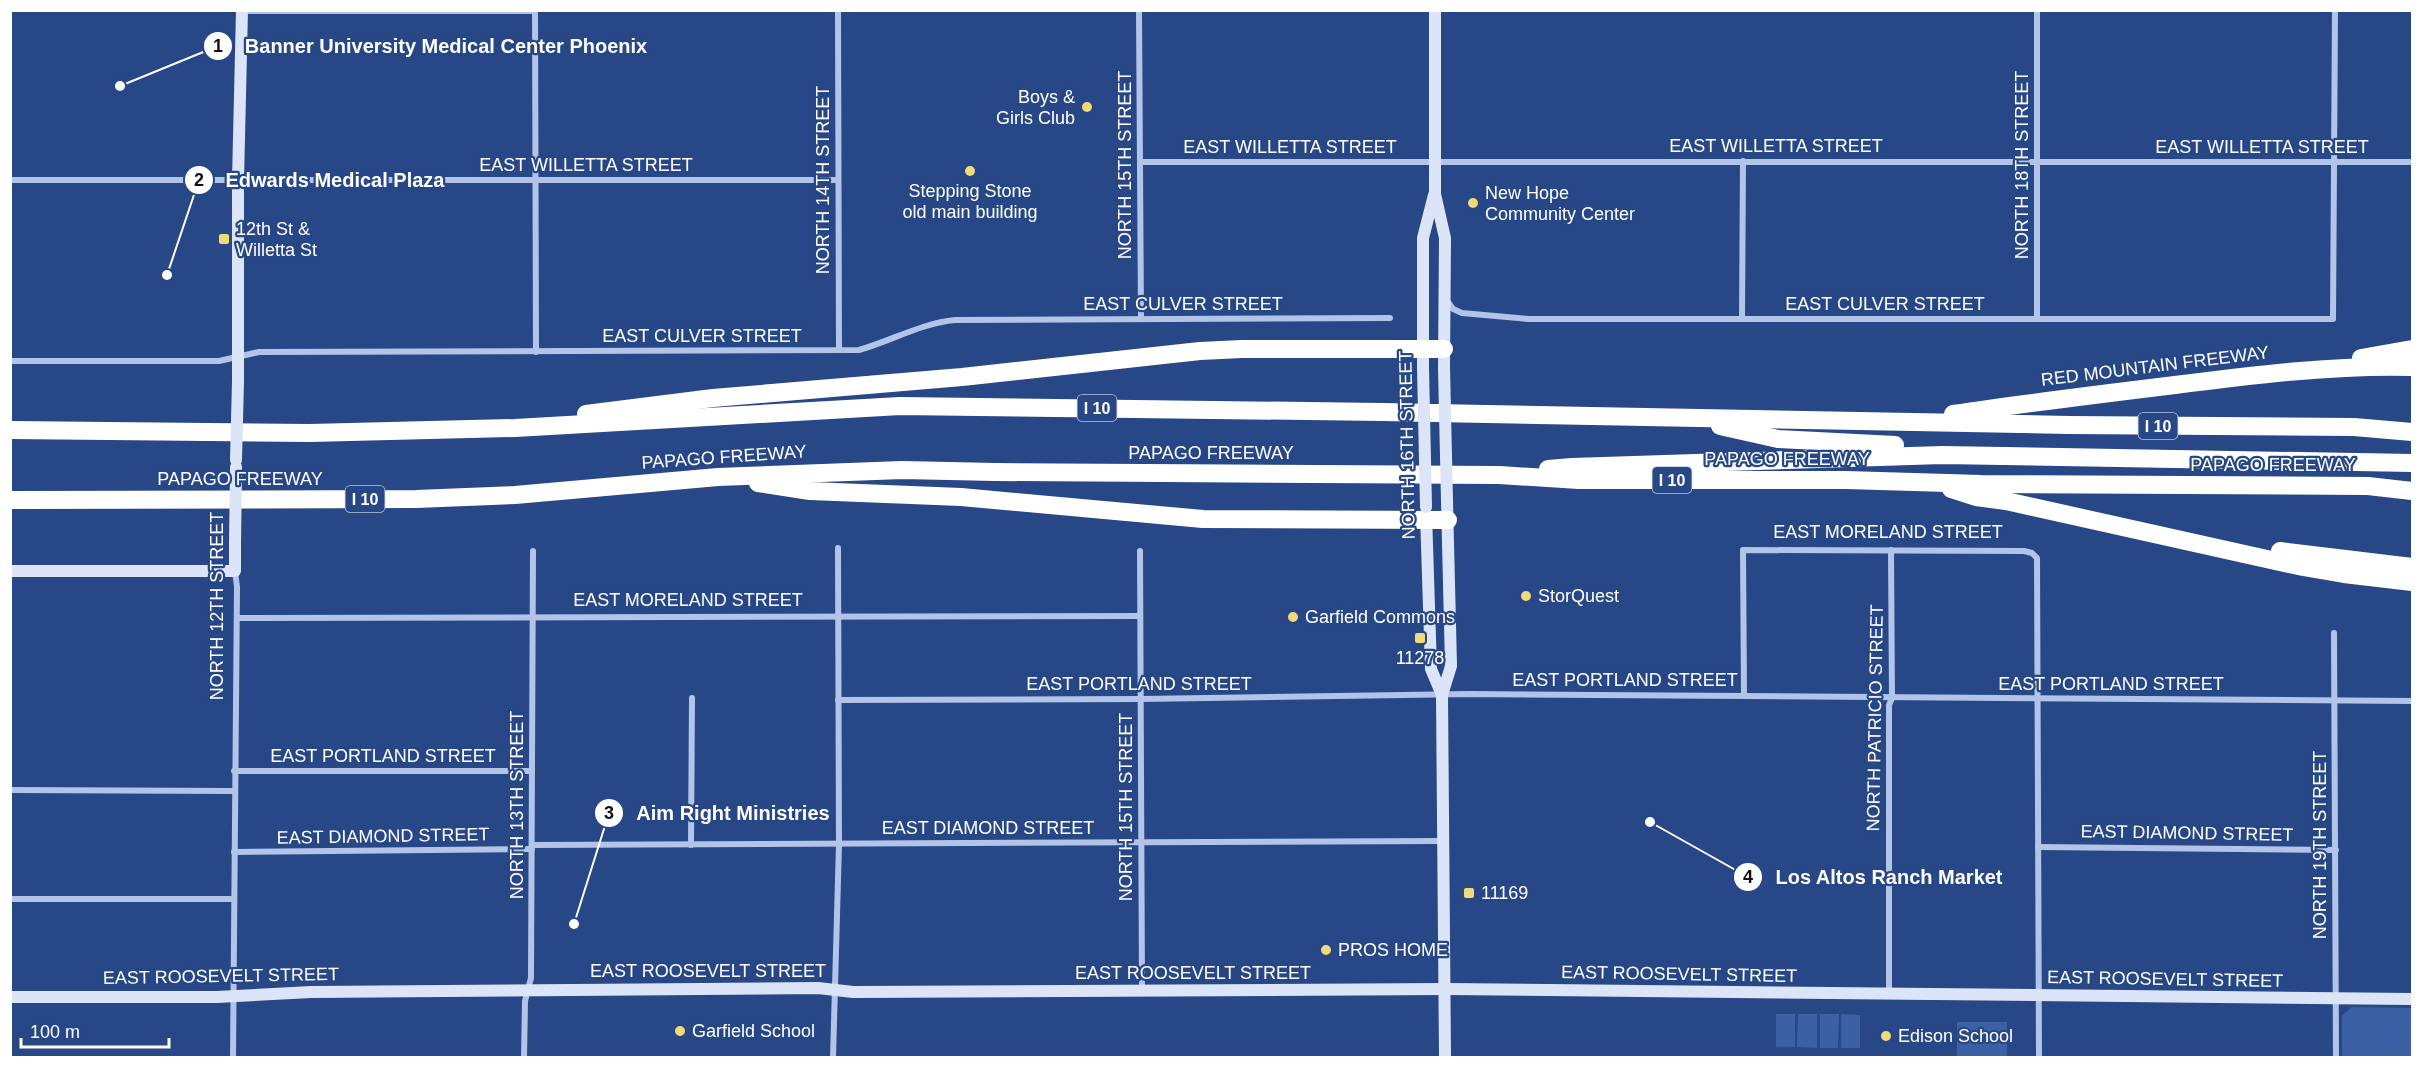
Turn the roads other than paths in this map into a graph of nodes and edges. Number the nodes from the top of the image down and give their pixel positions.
1 (838, 10) edge
2 (1139, 10) edge
3 (1435, 10) edge
4 (2037, 10) edge
5 (2335, 10) edge
6 (242, 11) edge
7 (535, 11) edge
8 (1435, 161) junction
9 (1743, 161) junction
10 (2037, 161) junction
11 (1140, 162) junction
12 (2335, 162) junction
13 (2412, 162) edge
14 (10, 180) edge
15 (238, 180) junction
16 (535, 180) junction
17 (838, 180) junction
18 (1435, 194) junction
19 (1444, 296) junction
20 (1390, 318) dead end
21 (1141, 319) junction
22 (1742, 319) junction
23 (2037, 319) junction
24 (838, 350) junction
25 (2412, 350) edge
26 (536, 352) junction
27 (238, 355) junction
28 (1423, 357) junction
29 (1444, 358) junction
30 (10, 361) edge
31 (2412, 368) edge
32 (2283, 372) junction
33 (1678, 418) junction
34 (1903, 421) junction
35 (515, 428) junction
36 (10, 430) edge
37 (2412, 432) edge
38 (2412, 453) edge
39 (2084, 454) junction
40 (2412, 463) edge
41 (1499, 475) junction
42 (718, 477) junction
43 (1926, 481) junction
44 (2412, 491) edge
45 (10, 500) edge
46 (1426, 514) junction
47 (1448, 520) junction
48 (2174, 538) junction
49 (838, 548) dead end
50 (1891, 550) junction
51 (533, 551) dead end
52 (1140, 551) dead end
53 (2412, 567) edge
54 (10, 570) edge
55 (235, 571) junction
56 (2412, 582) edge
57 (1140, 616) junction
58 (237, 618) junction
59 (838, 618) junction
60 (533, 619) junction
61 (2334, 633) dead end
62 (1442, 695) junction
63 (1744, 696) junction
64 (692, 698) dead end
65 (1892, 698) junction
66 (2037, 698) junction
67 (1141, 699) junction
68 (838, 700) junction
69 (2334, 700) junction
70 (2412, 701) edge
71 (234, 771) junction
72 (532, 771) junction
73 (10, 790) edge
74 (234, 791) junction
75 (1444, 841) junction
76 (1142, 842) junction
77 (839, 844) junction
78 (691, 845) junction
79 (532, 847) junction
80 (2038, 847) junction
81 (2336, 850) junction
82 (234, 852) junction
83 (10, 899) edge
84 (234, 899) junction
85 (836, 989) junction
86 (1446, 989) junction
87 (529, 990) junction
88 (1142, 991) junction
89 (1889, 994) junction
90 (2040, 995) junction
91 (233, 996) junction
92 (10, 998) edge
93 (2336, 998) junction
94 (2412, 999) edge
95 (233, 1058) edge
96 (524, 1058) edge
97 (833, 1058) edge
98 (1445, 1058) edge
99 (2039, 1058) edge
100 (2336, 1058) edge

1 - 17 street, NORTH 14TH STREET
2 - 11 street, NORTH 15TH STREET
3 - 8 street, NORTH 16TH STREET
4 - 10 street, NORTH 18TH STREET
5 - 12 street
6 - 7 street
6 - 15 street, NORTH 12TH STREET
7 - 16 street
8 - 9 street, EAST WILLETTA STREET
8 - 11 street, EAST WILLETTA STREET
8 - 18 street, NORTH 16TH STREET
9 - 10 street, EAST WILLETTA STREET
9 - 22 street
10 - 12 street, EAST WILLETTA STREET
10 - 23 street, NORTH 18TH STREET
11 - 21 street, NORTH 15TH STREET
12 - 13 street, EAST WILLETTA STREET
12 - 23 street, EAST CULVER STREET
14 - 15 street, EAST WILLETTA STREET
15 - 16 street, EAST WILLETTA STREET
15 - 27 street, NORTH 12TH STREET
16 - 17 street, EAST WILLETTA STREET
16 - 26 street
17 - 24 street, NORTH 14TH STREET
18 - 19 street, NORTH 16TH STREET
18 - 28 street, NORTH 16TH STREET
19 - 22 street, EAST CULVER STREET
19 - 29 street, NORTH 16TH STREET
20 - 21 street, EAST CULVER STREET
21 - 24 street, EAST CULVER STREET
22 - 23 street, EAST CULVER STREET
24 - 26 street, EAST CULVER STREET
25 - 32 highway
26 - 27 street, EAST CULVER STREET
27 - 30 street, EAST CULVER STREET
27 - 55 street, NORTH 12TH STREET, bridge
28 - 29 highway
28 - 35 highway
28 - 46 street, NORTH 16TH STREET, bridge
29 - 47 street, NORTH 16TH STREET, bridge
31 - 32 highway, RED MOUNTAIN FREEWAY
32 - 34 highway, RED MOUNTAIN FREEWAY
33 - 34 highway, PAPAGO FREEWAY / I 10
33 - 35 highway, PAPAGO FREEWAY / I 10
33 - 39 highway
34 - 37 highway, PAPAGO FREEWAY / I 10
35 - 36 highway, PAPAGO FREEWAY / I 10
38 - 39 highway
39 - 40 highway
39 - 41 highway
41 - 42 highway, PAPAGO FREEWAY / I 10
41 - 43 highway, PAPAGO FREEWAY / I 10
42 - 45 highway, PAPAGO FREEWAY / I 10
42 - 46 highway
43 - 44 highway, PAPAGO FREEWAY / I 10
43 - 48 highway
46 - 47 highway
46 - 62 street, NORTH 16TH STREET
47 - 62 street, NORTH 16TH STREET
48 - 53 highway
48 - 56 highway
49 - 59 street
50 - 63 street, EAST MORELAND STREET
50 - 65 street, NORTH PATRICIO STREET
50 - 66 street, EAST MORELAND STREET
51 - 60 street, NORTH 13TH STREET
52 - 57 street, NORTH 15TH STREET
54 - 55 street
55 - 58 street, NORTH 12TH STREET
57 - 59 street, EAST MORELAND STREET
57 - 67 street, NORTH 15TH STREET
58 - 60 street, EAST MORELAND STREET
58 - 71 street, NORTH 12TH STREET
59 - 60 street, EAST MORELAND STREET
59 - 68 street
60 - 72 street, NORTH 13TH STREET
61 - 69 street, NORTH 19TH STREET
62 - 63 street, EAST PORTLAND STREET
62 - 67 street, EAST PORTLAND STREET
62 - 75 street, NORTH 16TH STREET
63 - 65 street, EAST PORTLAND STREET
64 - 78 street
65 - 66 street, EAST PORTLAND STREET
65 - 89 street, NORTH PATRICIO STREET
66 - 69 street, EAST PORTLAND STREET
66 - 80 street
67 - 68 street, EAST PORTLAND STREET
67 - 76 street, NORTH 15TH STREET
68 - 77 street
69 - 70 street, EAST PORTLAND STREET
69 - 81 street, NORTH 19TH STREET
71 - 72 street, EAST PORTLAND STREET
71 - 74 street, NORTH 12TH STREET
72 - 79 street, NORTH 13TH STREET
73 - 74 street
74 - 82 street, NORTH 12TH STREET
75 - 76 street, EAST DIAMOND STREET
75 - 86 street, NORTH 16TH STREET
76 - 77 street, EAST DIAMOND STREET
76 - 88 street, NORTH 15TH STREET
77 - 78 street, EAST DIAMOND STREET
77 - 85 street
78 - 79 street, EAST DIAMOND STREET
79 - 82 street, EAST DIAMOND STREET
79 - 87 street, NORTH 13TH STREET
80 - 81 street, EAST DIAMOND STREET
80 - 90 street
81 - 93 street, NORTH 19TH STREET
82 - 84 street, NORTH 12TH STREET
83 - 84 street
84 - 91 street, NORTH 12TH STREET
85 - 87 street, EAST ROOSEVELT STREET
85 - 88 street, EAST ROOSEVELT STREET
85 - 97 street
86 - 88 street, EAST ROOSEVELT STREET
86 - 89 street, EAST ROOSEVELT STREET
86 - 98 street, NORTH 16TH STREET
87 - 91 street, EAST ROOSEVELT STREET
87 - 96 street, NORTH 13TH STREET
89 - 90 street, EAST ROOSEVELT STREET
90 - 93 street, EAST ROOSEVELT STREET
90 - 99 street
91 - 92 street, EAST ROOSEVELT STREET
91 - 95 street, NORTH 12TH STREET
93 - 94 street, EAST ROOSEVELT STREET
93 - 100 street, NORTH 19TH STREET

